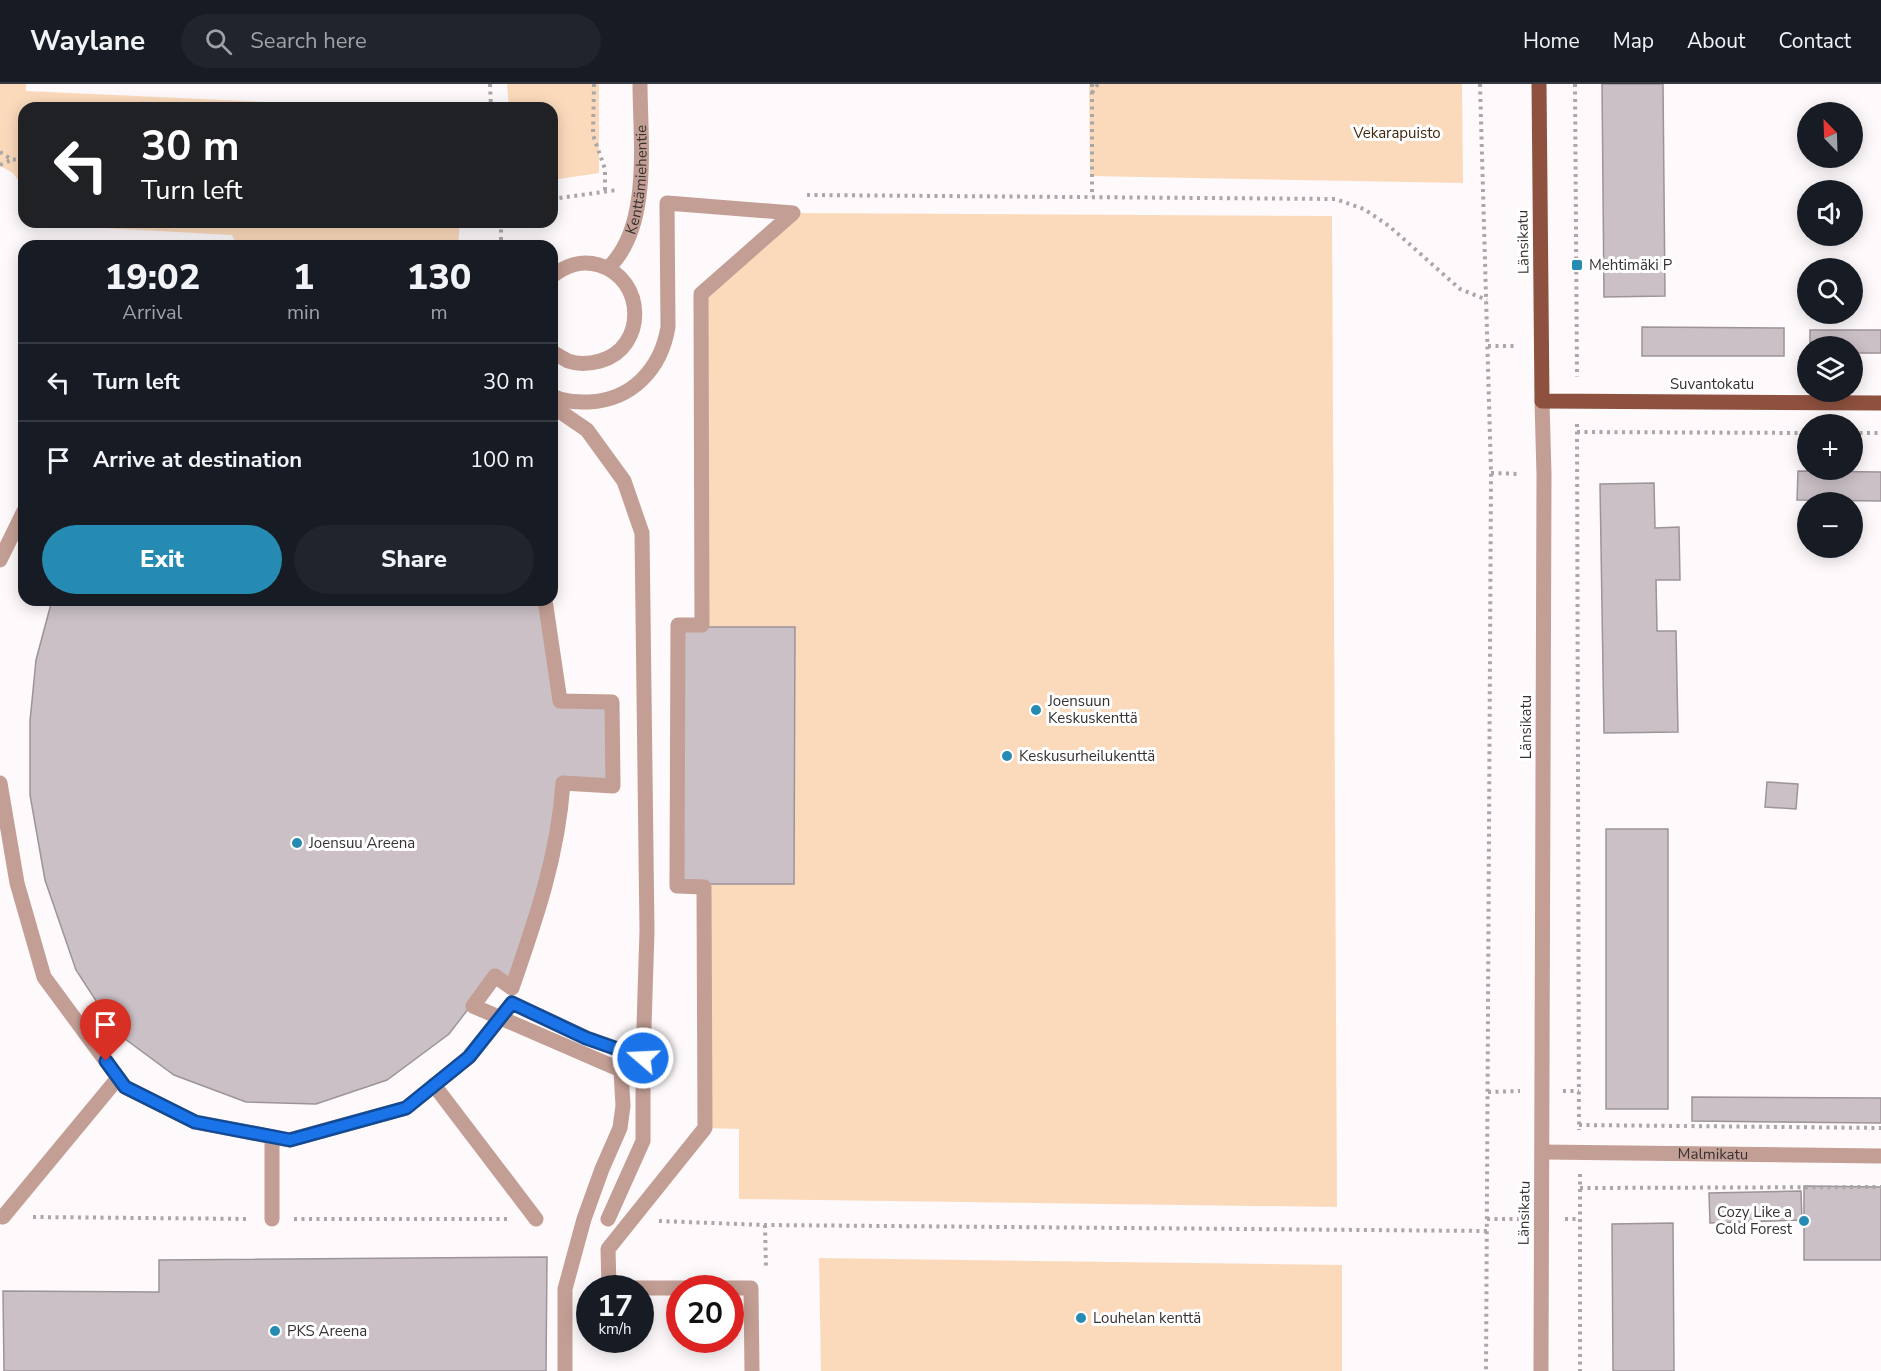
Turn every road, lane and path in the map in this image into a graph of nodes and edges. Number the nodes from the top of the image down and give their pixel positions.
1 (490, 84) edge
2 (594, 84) edge
3 (640, 84) edge
4 (1092, 84) edge
5 (1098, 84) edge
6 (1480, 84) edge
7 (1539, 84) edge
8 (1575, 84) edge
9 (1092, 93) junction
10 (491, 102) edge
11 (0, 152) edge
12 (11, 159) junction
13 (18, 160) edge
14 (0, 165) edge
15 (640, 187) junction
16 (605, 192) junction
17 (799, 194) dead end
18 (1092, 197) junction
19 (558, 198) edge
20 (608, 268) junction
21 (558, 272) edge
22 (1487, 300) junction
23 (558, 356) edge
24 (1577, 381) dead end
25 (558, 398) edge
26 (1542, 400) junction
27 (1881, 403) edge
28 (558, 410) edge
29 (1797, 433) edge
30 (1863, 433) edge
31 (1881, 433) edge
32 (18, 523) edge
33 (0, 560) edge
34 (546, 606) edge
35 (0, 783) edge
36 (500, 1018) junction
37 (643, 1058) junction
38 (118, 1078) junction
39 (434, 1085) junction
40 (1580, 1125) junction
41 (1881, 1128) edge
42 (272, 1137) junction
43 (1543, 1152) junction
44 (1580, 1153) junction
45 (1881, 1156) edge
46 (1881, 1187) edge
47 (1580, 1188) junction
48 (3, 1216) joint
49 (272, 1219) junction
50 (536, 1219) joint
51 (608, 1219) dead end
52 (631, 1220) junction
53 (1487, 1231) junction
54 (565, 1371) edge
55 (752, 1371) edge
56 (1486, 1371) edge
57 (1541, 1371) edge
58 (1580, 1371) edge

1 - 10 path
2 - 16 path
3 - 15 street, Kenttämiehentie
4 - 9 path
5 - 9 path
6 - 22 path
7 - 26 main road, Länsikatu
8 - 24 path
9 - 18 path
11 - 12 path
12 - 13 path
12 - 14 path
15 - 16 path
15 - 20 street, Kenttämiehentie
16 - 19 path
17 - 18 path
18 - 22 path
20 - 21 street
20 - 23 street
22 - 53 path
25 - 52 street
26 - 27 main road, Suvantokatu
26 - 43 street, Länsikatu
28 - 37 street
29 - 40 path
30 - 31 path
32 - 33 street
34 - 36 street
35 - 38 street
36 - 37 street
36 - 39 street
36 - 54 street
37 - 51 street
38 - 42 street
38 - 48 street
39 - 42 street
39 - 50 street
40 - 41 path
40 - 44 path
42 - 49 street
43 - 44 street, Malmikatu
43 - 57 street, Länsikatu
44 - 45 street, Malmikatu
44 - 47 path
46 - 47 path
47 - 58 path
48 - 49 path
49 - 50 path
52 - 53 path
52 - 55 street
53 - 56 path

